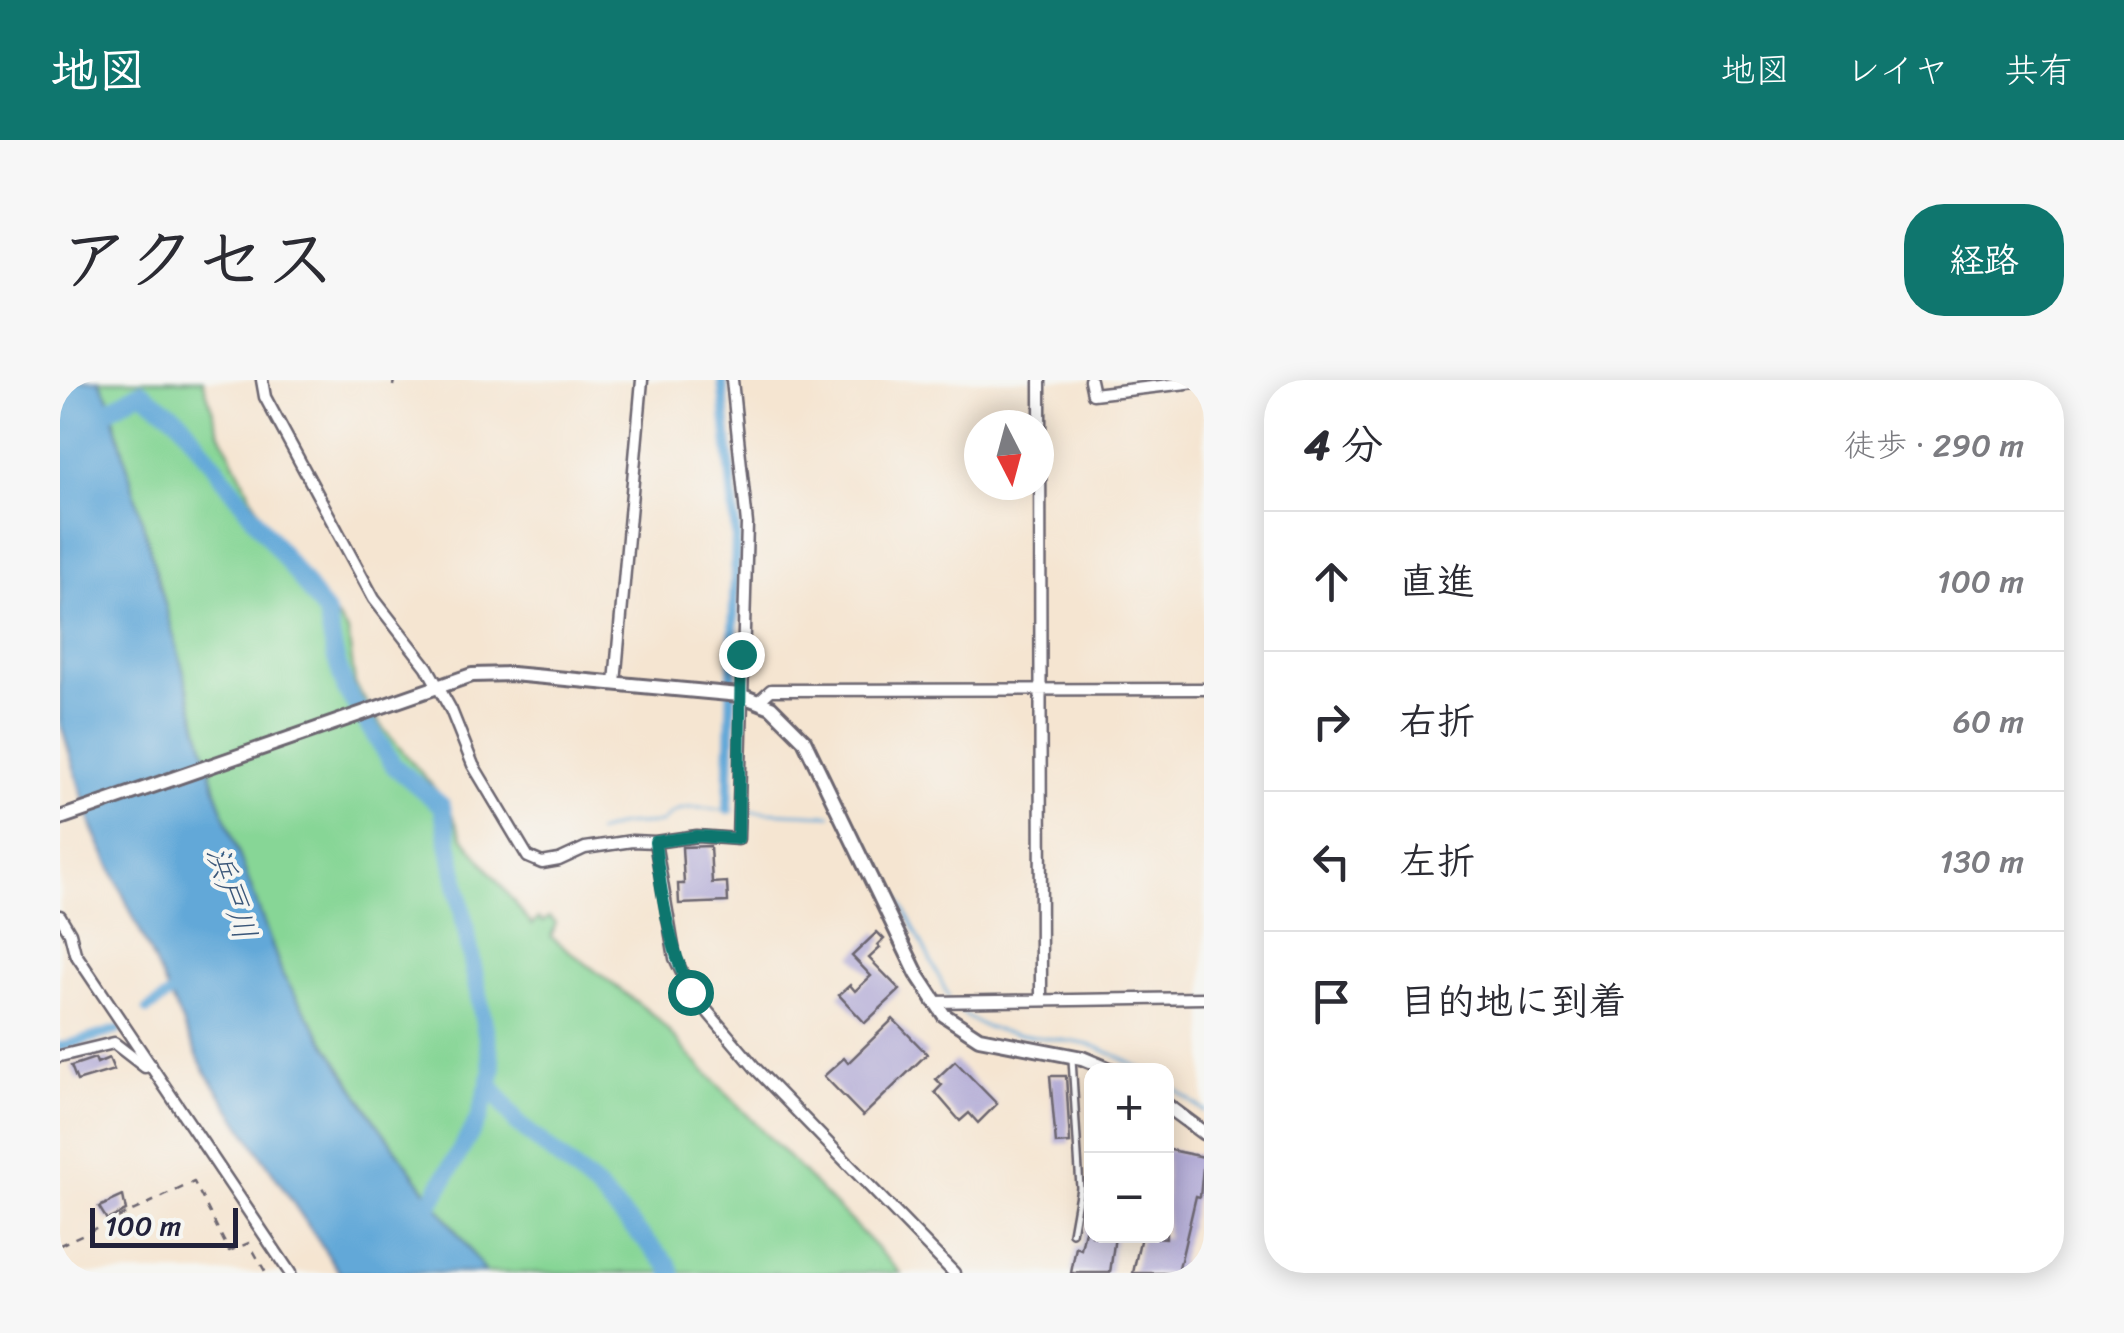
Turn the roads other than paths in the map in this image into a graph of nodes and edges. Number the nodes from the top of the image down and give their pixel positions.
1 (262, 380) edge
2 (642, 380) edge
3 (732, 380) edge
4 (1040, 380) edge
5 (1090, 380) edge
6 (1204, 381) edge
7 (615, 683) junction
8 (437, 685) junction
9 (1041, 688) junction
10 (1204, 688) edge
11 (733, 694) junction
12 (759, 702) junction
13 (60, 818) edge
14 (655, 842) junction
15 (60, 916) edge
16 (1204, 998) edge
17 (1041, 999) junction
18 (946, 1001) junction
19 (60, 1056) edge
20 (1072, 1056) junction
21 (1092, 1063) edge
22 (151, 1065) junction
23 (1174, 1111) edge
24 (1204, 1133) edge
25 (1072, 1234) dead end
26 (290, 1273) edge
27 (954, 1273) edge

1 - 8 street
2 - 7 street
3 - 11 street
4 - 9 street
5 - 6 street
7 - 8 street
7 - 11 street
8 - 13 street
8 - 14 street
9 - 10 street
9 - 12 street
9 - 17 street
11 - 12 street
11 - 14 street
12 - 18 street
14 - 27 street
15 - 22 street
16 - 17 street
17 - 18 street
18 - 20 street
19 - 22 street
20 - 21 street
20 - 25 lane
22 - 26 street
23 - 24 street

